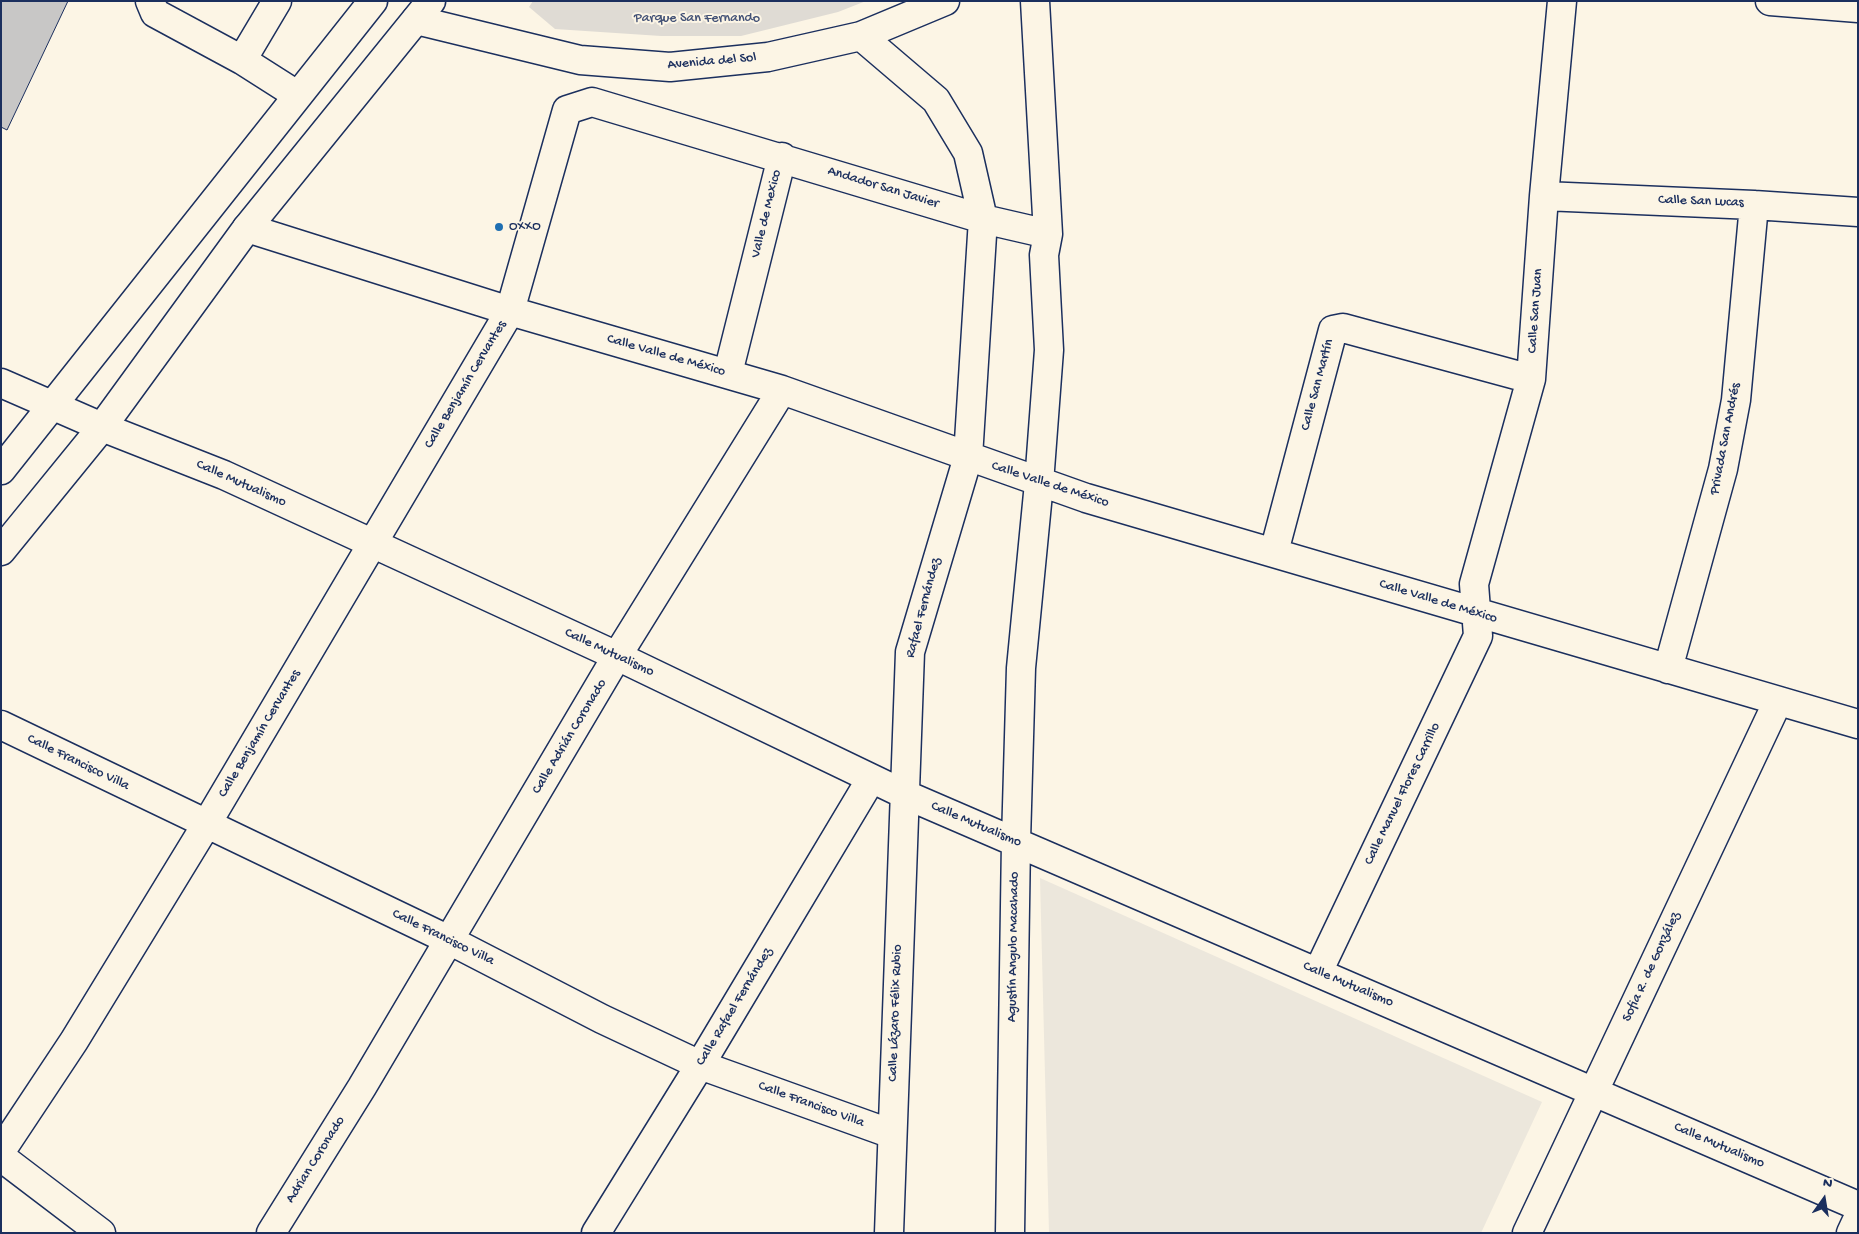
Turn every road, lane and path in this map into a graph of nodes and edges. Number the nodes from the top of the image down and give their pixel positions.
1 (150, 1) edge
2 (277, 1) edge
3 (373, 1) edge
4 (945, 1) edge
5 (1035, 1) edge
6 (1562, 1) edge
7 (1770, 1) edge
8 (1858, 8) edge
9 (424, 10) edge
10 (861, 36) junction
11 (242, 60) junction
12 (298, 95) junction
13 (567, 110) joint
14 (782, 157) junction
15 (1544, 196) junction
16 (1754, 205) junction
17 (1858, 212) edge
18 (983, 219) junction
19 (247, 228) junction
20 (1048, 234) junction
21 (510, 311) junction
22 (728, 373) junction
23 (1531, 379) junction
24 (1, 383) edge
25 (782, 390) junction
26 (54, 405) junction
27 (102, 427) junction
28 (968, 457) junction
29 (1, 470) edge
30 (1039, 483) junction
31 (373, 543) junction
32 (1, 551) edge
33 (1274, 552) junction
34 (1476, 614) junction
35 (617, 656) junction
36 (1668, 669) junction
37 (1778, 701) junction
38 (1858, 724) edge
39 (1, 725) edge
40 (871, 779) junction
41 (904, 794) junction
42 (206, 825) junction
43 (1016, 841) junction
44 (449, 940) junction
45 (1318, 972) junction
46 (700, 1065) junction
47 (362, 1087) joint
48 (1593, 1091) junction
49 (892, 1134) junction
50 (1, 1151) edge
51 (1, 1157) edge
52 (1858, 1206) edge
53 (1858, 1218) edge
54 (102, 1233) edge
55 (272, 1233) edge
56 (596, 1233) edge
57 (888, 1233) edge
58 (1010, 1233) edge
59 (1527, 1233) edge
60 (1851, 1233) edge

1 - 11 street
2 - 11 street
3 - 12 street
4 - 10 street, Avenida del Sol
5 - 20 street, Agustín Angulo Macahado
6 - 15 street, Calle San Juan
7 - 8 street
9 - 10 street, Avenida del Sol
9 - 19 street
10 - 18 street, Rafael Fernández
11 - 12 street
12 - 26 street
13 - 14 street, Valle de Mexico
13 - 21 street, Calle Benjamín Cervantes
14 - 18 street, Andador San Javier
14 - 22 street, Valle de Mexico
15 - 16 street, Calle San Lucas
15 - 23 street, Calle San Juan
16 - 17 street, Calle San Lucas
16 - 36 street, Privada San Andrés
18 - 20 street, Andador San Javier
18 - 28 street, Rafael Fernández
19 - 21 street, Calle Valle de México
19 - 27 street
20 - 30 street, Agustín Angulo Macahado
21 - 22 street, Calle Valle de México
21 - 31 street, Calle Benjamín Cervantes
22 - 25 street, Calle Valle de México
23 - 33 street, Calle San Martín
23 - 34 street, Calle San Juan
24 - 26 street, Calle Mutualismo
25 - 28 street, Calle Valle de México
25 - 35 street, Calle Adrián Coronado
26 - 27 street, Calle Mutualismo
26 - 29 street
27 - 31 street, Calle Mutualismo
27 - 32 street
28 - 30 street, Calle Valle de México
28 - 41 street, Rafael Fernández
30 - 33 street, Calle Valle de México
30 - 43 street, Agustín Angulo Macahado
31 - 35 street, Calle Mutualismo
31 - 42 street, Calle Benjamín Cervantes
33 - 34 street, Calle Valle de México
34 - 36 street, Calle Valle de México
34 - 45 street, Calle Manuel Flores Carrillo
35 - 40 street, Calle Mutualismo
35 - 44 street, Calle Adrián Coronado
36 - 37 street, Calle Valle de México
37 - 38 street, Calle Valle de México
37 - 48 street, Sofia R. de González
39 - 42 street, Calle Francisco Villa
40 - 41 street, Calle Mutualismo
40 - 46 street, Calle Rafael Fernández
41 - 43 street, Calle Mutualismo
41 - 49 street, Calle Lázaro Félix Rubio
42 - 44 street, Calle Francisco Villa
42 - 50 street, Calle Benjamín Cervantes
43 - 45 street, Calle Mutualismo
43 - 58 street, Agustín Angulo Macahado
44 - 46 street, Calle Francisco Villa
44 - 47 street, Calle Adrián Coronado
45 - 48 street, Calle Mutualismo
46 - 49 street, Calle Francisco Villa
46 - 56 street, Calle Rafael Fernández
47 - 55 street, Adrian Coronado
48 - 52 street, Calle Mutualismo
48 - 59 street, Sofia R. de González
49 - 57 street, Calle Lázaro Félix Rubio
51 - 54 street
53 - 60 street

